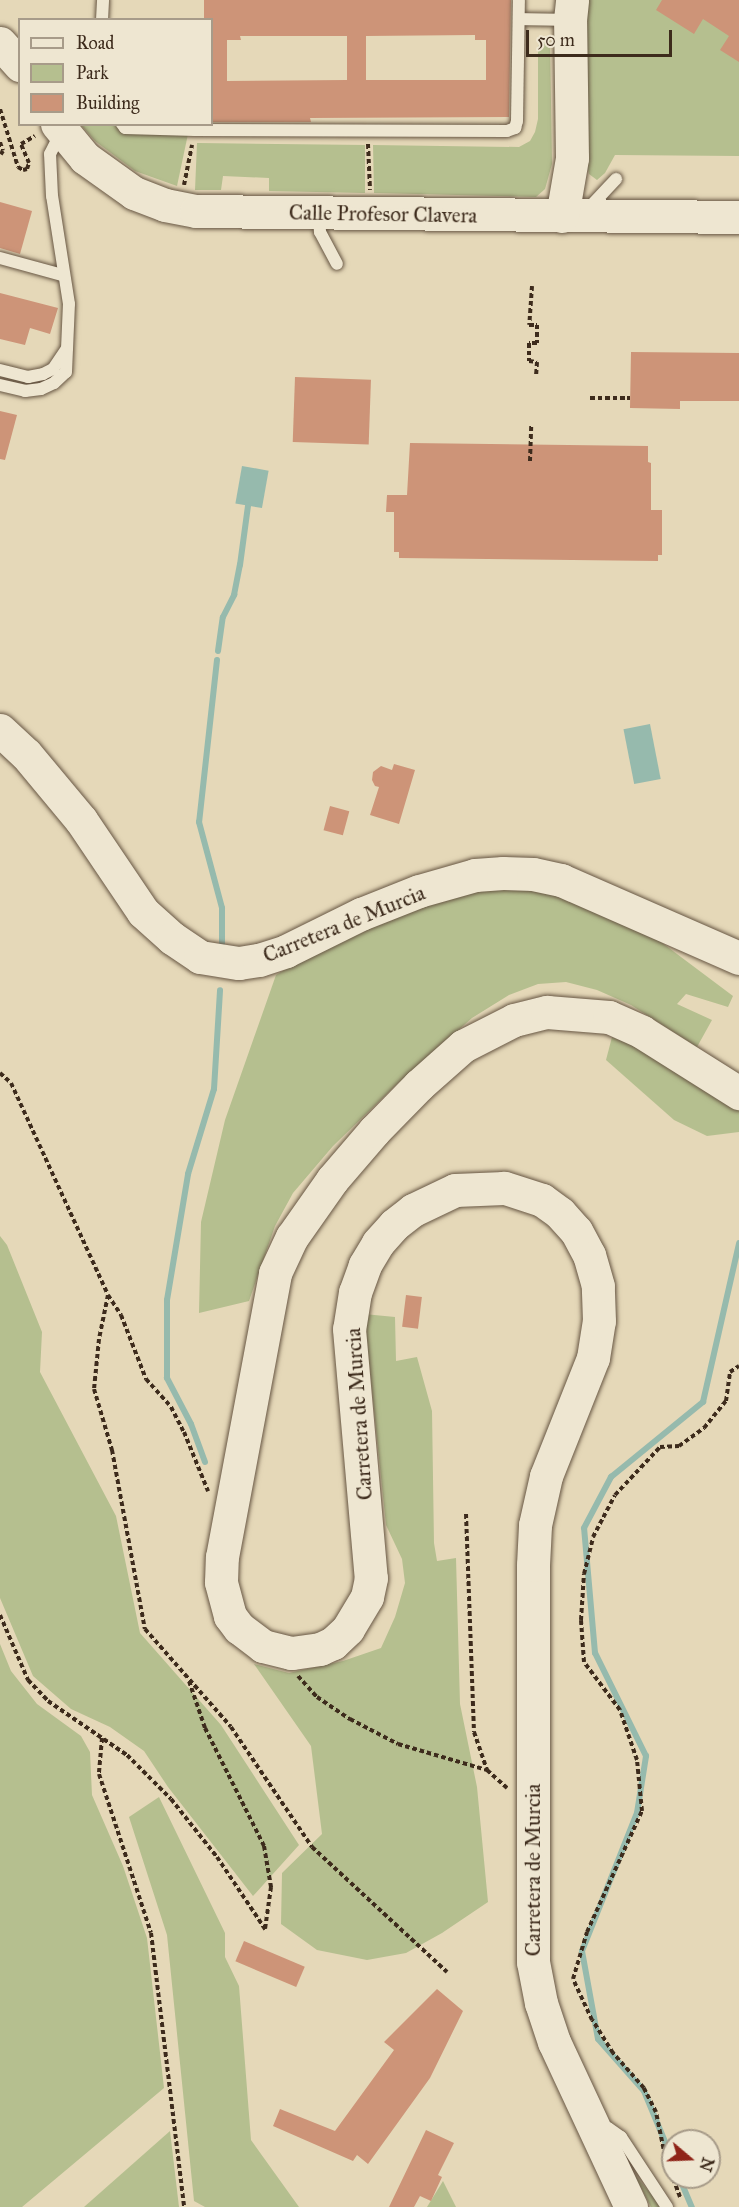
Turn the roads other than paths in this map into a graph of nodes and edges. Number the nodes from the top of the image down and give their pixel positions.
1 (103, 0) edge
2 (519, 0) edge
3 (571, 10) edge
4 (102, 18) edge
5 (519, 19) junction
6 (0, 43) edge
7 (18, 63) edge
8 (124, 126) edge
9 (52, 130) edge
10 (616, 179) dead end
11 (319, 212) junction
12 (572, 216) junction
13 (739, 217) edge
14 (0, 258) edge
15 (337, 264) dead end
16 (62, 274) junction
17 (68, 347) junction
18 (0, 370) edge
19 (0, 385) edge
20 (0, 730) edge
21 (739, 958) edge
22 (739, 1093) edge
23 (596, 2132) junction
24 (631, 2207) edge
25 (667, 2207) edge

1 - 4 lane
2 - 5 lane
3 - 5 lane
3 - 12 main road
5 - 8 lane
6 - 7 main road
9 - 11 main road, Calle Profesor Clavera
9 - 16 lane
10 - 12 lane
11 - 12 main road, Calle Profesor Clavera
11 - 15 lane
12 - 13 main road, Calle Profesor Clavera
14 - 16 lane
16 - 17 lane
17 - 18 lane
17 - 19 lane
20 - 21 main road, Carretera de Murcia
22 - 23 main road, Carretera de Murcia
23 - 24 main road, Carretera de Murcia
23 - 25 lane

